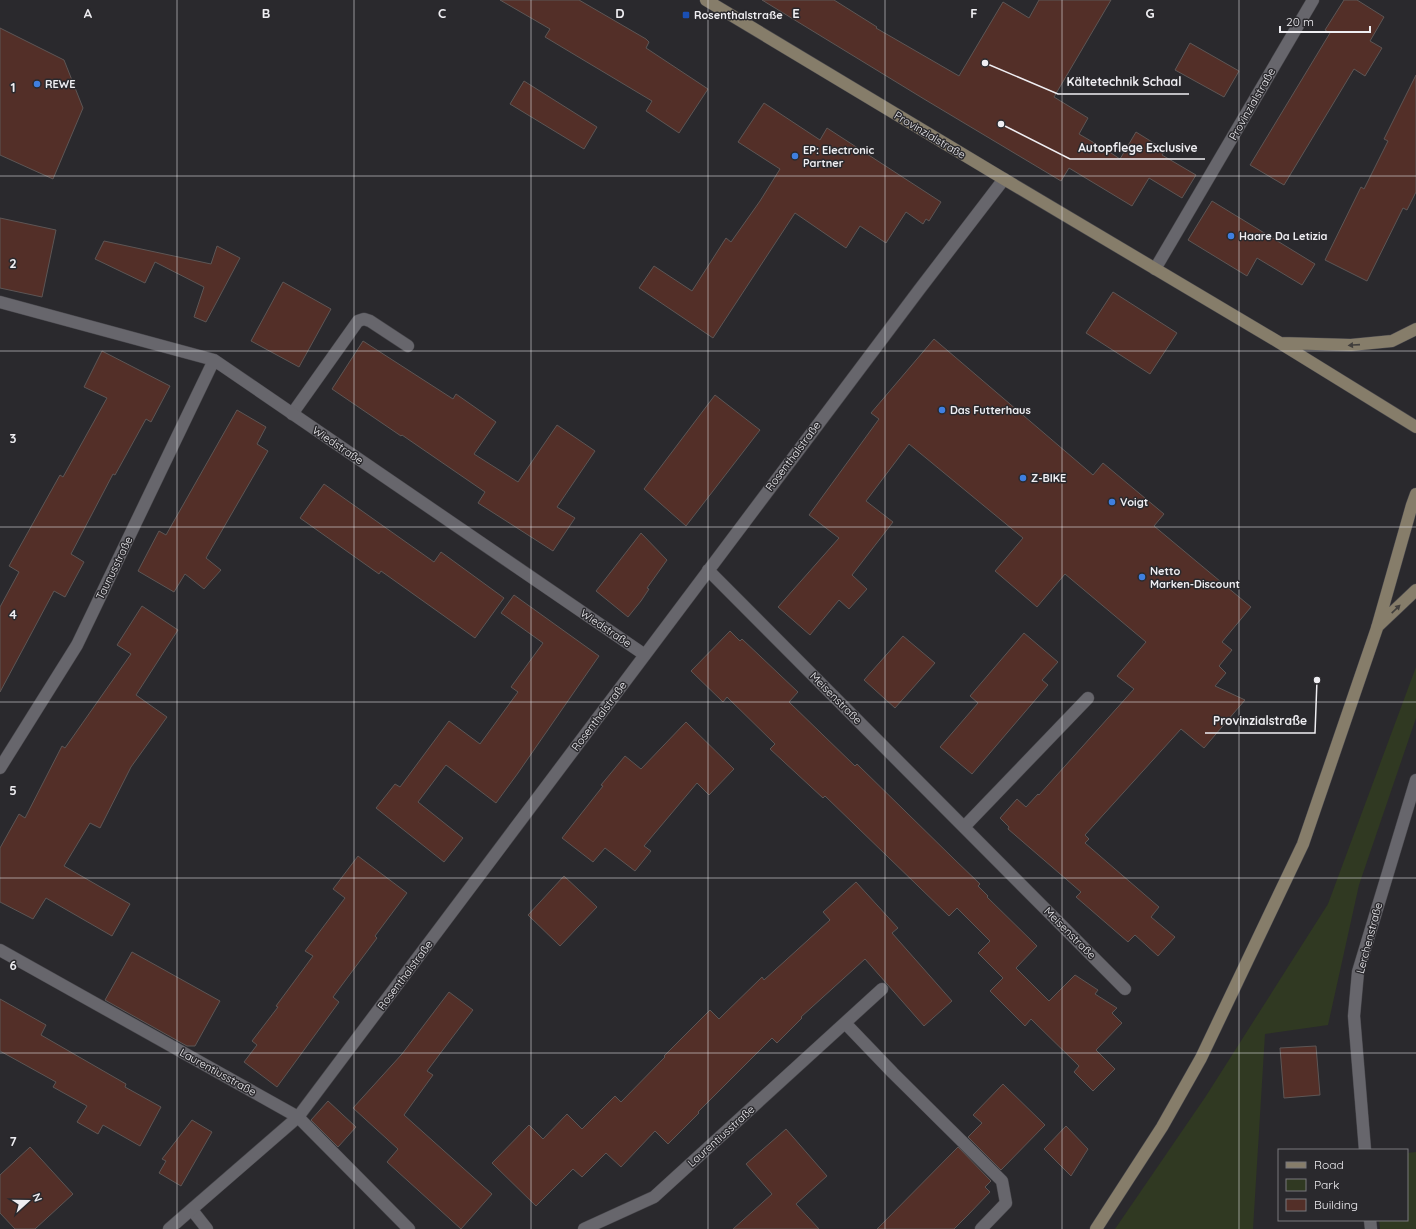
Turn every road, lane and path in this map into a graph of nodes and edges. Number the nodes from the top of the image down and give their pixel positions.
1 (706, 0) edge
2 (1313, 0) edge
3 (1004, 179) junction
4 (1155, 268) junction
5 (0, 302) edge
6 (1416, 329) edge
7 (1280, 343) junction
8 (408, 346) dead end
9 (214, 360) junction
10 (292, 414) junction
11 (1416, 427) edge
12 (1416, 494) edge
13 (708, 570) junction
14 (1416, 590) edge
15 (1376, 628) junction
16 (645, 655) junction
17 (1088, 698) dead end
18 (0, 768) edge
19 (1416, 780) edge
20 (964, 827) junction
21 (0, 950) edge
22 (882, 988) dead end
23 (1125, 989) dead end
24 (845, 1023) junction
25 (298, 1117) junction
26 (1365, 1149) edge
27 (192, 1210) junction
28 (169, 1229) edge
29 (207, 1229) edge
30 (409, 1229) edge
31 (584, 1229) edge
32 (981, 1229) edge
33 (1096, 1229) edge

1 - 3 main road, Provinzialstraße
2 - 4 street, Provinzialstraße
3 - 4 main road, Provinzialstraße
3 - 13 street, Rosenthalstraße
4 - 7 main road, Provinzialstraße
5 - 9 street, Wiedstraße
6 -> 7 main road
7 - 11 main road, Provinzialstraße
8 - 10 street
9 - 10 street, Wiedstraße
9 - 18 street, Taunusstraße
10 - 16 street, Wiedstraße
12 - 15 main road
13 - 16 street, Rosenthalstraße
13 - 20 street, Meisenstraße
15 -> 14 main road
15 - 33 main road
16 - 25 street, Rosenthalstraße
17 - 20 street
19 - 26 street, Lerchenstraße
20 - 23 street, Meisenstraße
21 - 25 street, Laurentiusstraße
22 - 24 street, Laurentiusstraße
24 - 31 street, Laurentiusstraße
24 - 32 street
25 - 27 street, Rosenthalstraße
25 - 30 street, Laurentiusstraße
27 - 28 street, Rosenthalstraße
27 - 29 street

